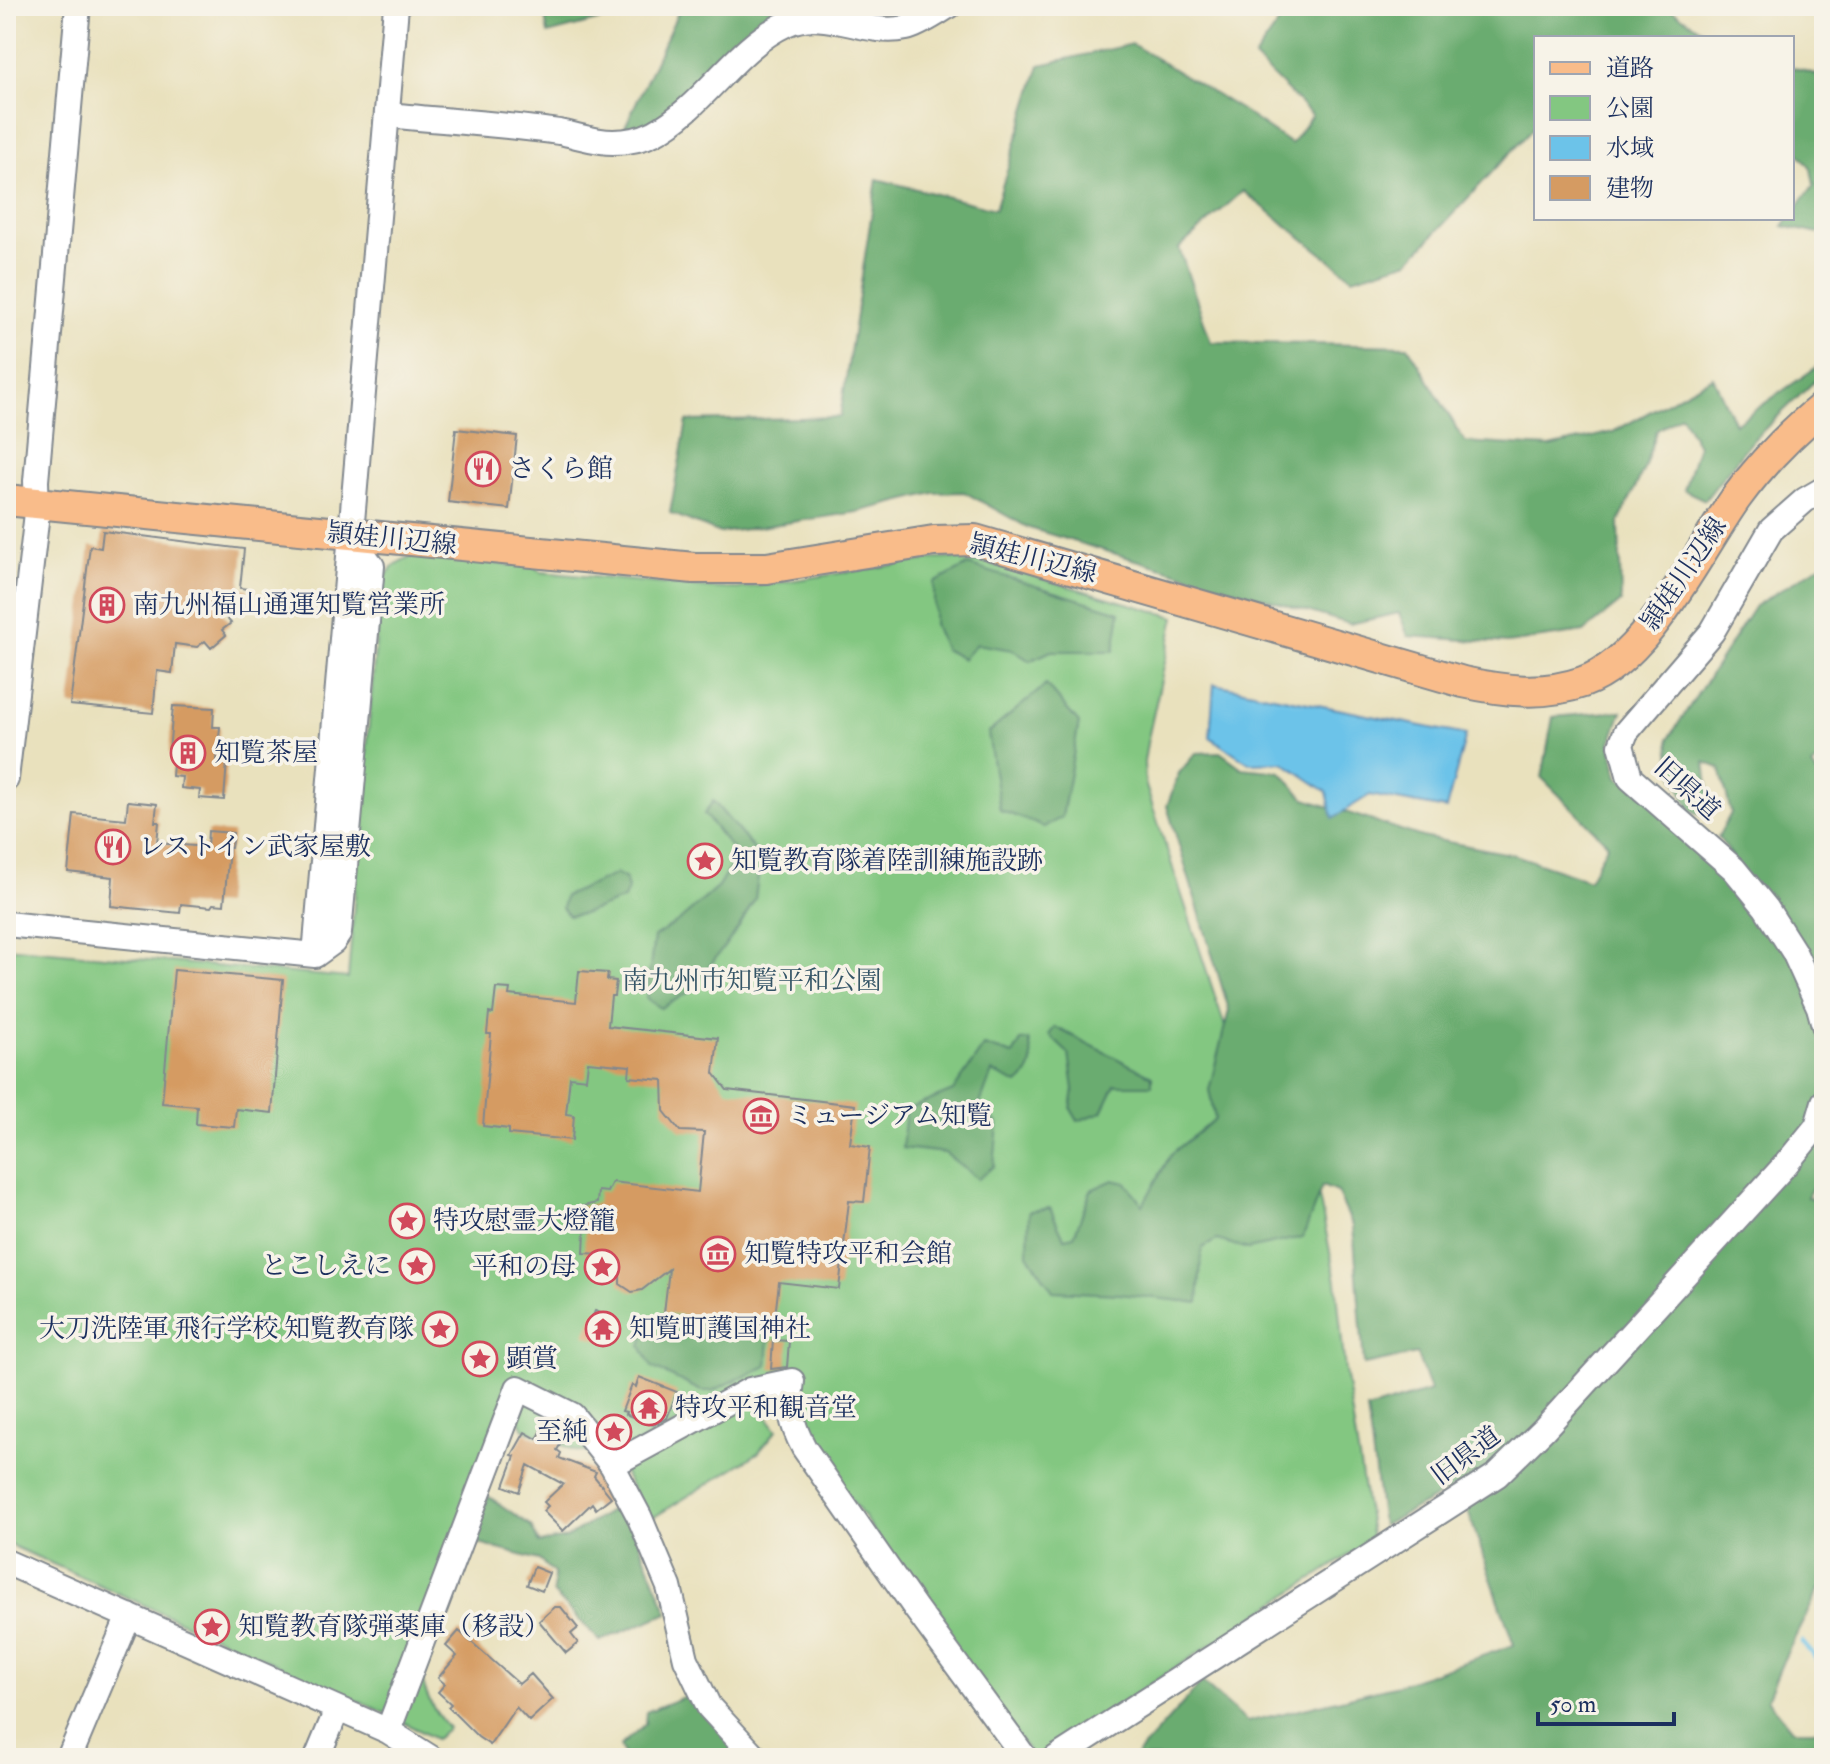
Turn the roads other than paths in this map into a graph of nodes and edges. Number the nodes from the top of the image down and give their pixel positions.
1 (78, 6) edge
2 (396, 6) edge
3 (949, 6) edge
4 (389, 115) junction
5 (1824, 406) edge
6 (1824, 489) edge
7 (6, 500) edge
8 (37, 502) junction
9 (349, 535) junction
10 (6, 779) edge
11 (6, 924) edge
12 (1824, 1025) edge
13 (1824, 1102) edge
14 (612, 1465) junction
15 (6, 1562) edge
16 (129, 1616) junction
17 (337, 1710) junction
18 (388, 1731) junction
19 (69, 1758) edge
20 (317, 1758) edge
21 (431, 1758) edge
22 (756, 1758) edge
23 (1025, 1758) edge
24 (1056, 1758) edge

1 - 8 street
2 - 4 street
3 - 4 street
4 - 9 street
5 - 9 main road, 頴娃川辺線
6 - 12 street, 旧県道
7 - 8 main road, 頴娃川辺線
8 - 9 main road, 頴娃川辺線
8 - 10 street
9 - 11 street
13 - 24 street, 旧県道
14 - 18 street
14 - 22 street
14 - 23 street
15 - 16 street
16 - 17 street
16 - 19 street
17 - 18 street
17 - 20 street
18 - 21 street

